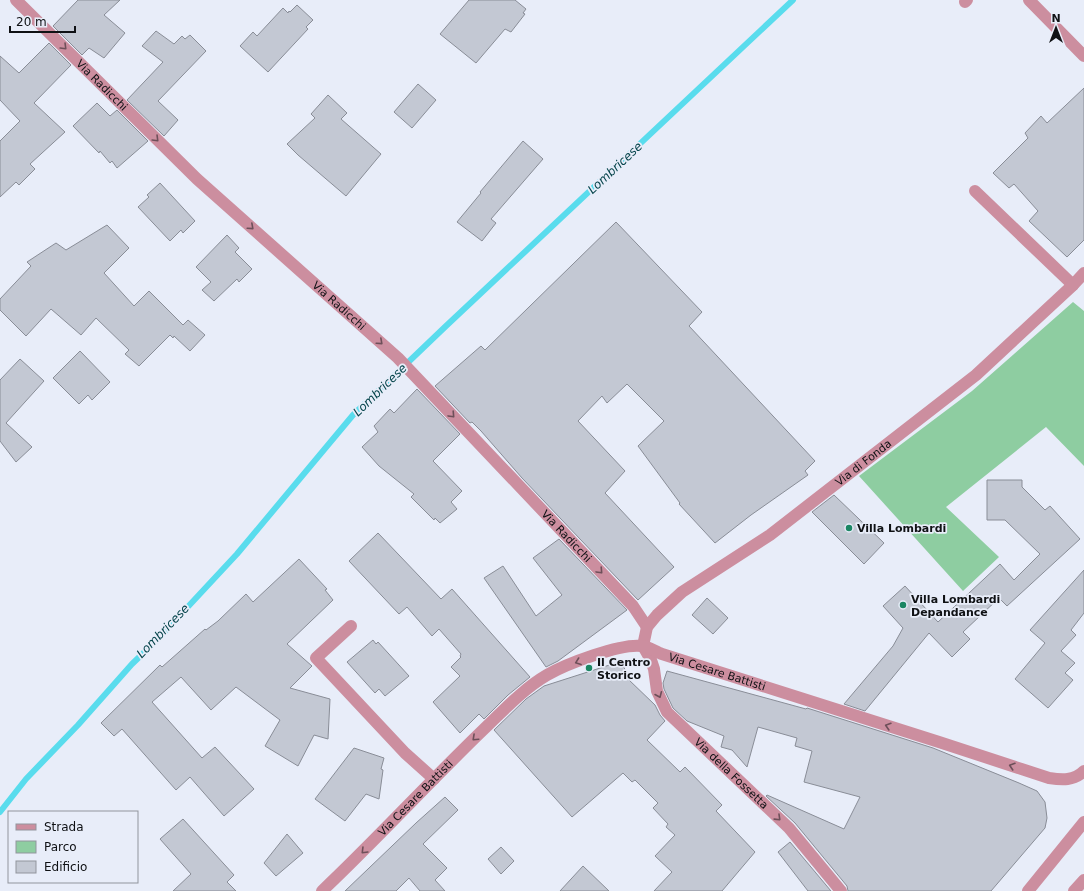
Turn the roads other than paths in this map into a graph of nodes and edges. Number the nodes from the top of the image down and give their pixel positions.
1 (16, 0) edge
2 (1029, 0) edge
3 (1084, 56) edge
4 (975, 191) dead end
5 (1084, 273) edge
6 (1073, 285) junction
7 (350, 626) dead end
8 (647, 627) junction
9 (643, 646) junction
10 (1083, 774) edge
11 (434, 779) junction
12 (1084, 822) edge
13 (1084, 880) edge
14 (322, 891) edge
15 (841, 891) edge
16 (1028, 891) edge
17 (1074, 891) edge

1 -> 8 street, Via Radicchi
2 - 3 street
4 - 6 street
5 - 6 street, Via di Fonda
6 - 8 street, Via di Fonda
7 - 11 street
8 - 9 street, Via di Fonda
10 -> 9 street, Via Cesare Battisti
9 -> 11 street, Via Cesare Battisti
9 -> 15 street, Via della Fossetta
11 -> 14 street, Via Cesare Battisti
12 - 16 street
13 - 17 street

